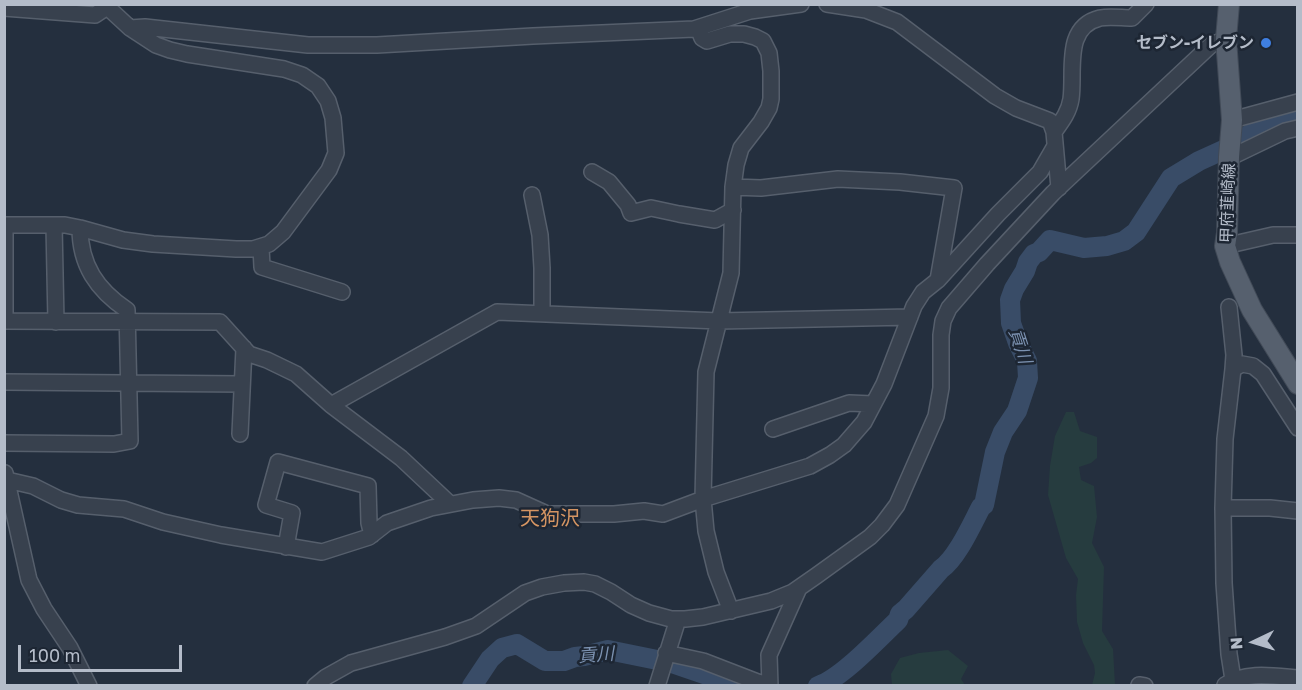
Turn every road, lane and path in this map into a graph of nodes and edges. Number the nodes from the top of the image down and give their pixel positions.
1 (801, 4) edge
2 (827, 4) edge
3 (1146, 4) edge
4 (1230, 4) edge
5 (105, 6) edge
6 (864, 7) edge
7 (4, 8) edge
8 (130, 28) junction
9 (698, 28) junction
10 (1226, 39) junction
11 (1298, 102) edge
12 (1232, 120) junction
13 (1298, 128) edge
14 (1055, 139) junction
15 (1229, 157) junction
16 (592, 172) dead end
17 (733, 187) junction
18 (1059, 188) junction
19 (532, 195) dead end
20 (733, 210) junction
21 (5, 225) edge
22 (54, 225) junction
23 (80, 228) junction
24 (1298, 235) edge
25 (1225, 246) junction
26 (261, 247) junction
27 (938, 280) junction
28 (342, 292) dead end
29 (1229, 307) dead end
30 (542, 314) junction
31 (910, 317) junction
32 (5, 321) edge
33 (718, 321) junction
34 (56, 322) junction
35 (128, 322) junction
36 (244, 348) junction
37 (1233, 369) junction
38 (4, 382) edge
39 (129, 383) junction
40 (242, 384) junction
41 (1298, 384) edge
42 (873, 404) junction
43 (331, 405) junction
44 (1298, 428) edge
45 (773, 429) dead end
46 (240, 434) dead end
47 (4, 443) edge
48 (6, 476) edge
49 (703, 499) junction
50 (450, 504) junction
51 (1223, 508) junction
52 (9, 510) edge
53 (1298, 512) edge
54 (372, 535) junction
55 (286, 547) junction
56 (799, 588) junction
57 (731, 610) junction
58 (678, 619) junction
59 (666, 654) junction
60 (1298, 678) edge
61 (1230, 683) edge
62 (770, 684) edge
63 (89, 686) edge
64 (315, 686) edge
65 (657, 686) edge

1 - 9 street
2 - 6 street
3 - 14 street
4 - 10 main road, 甲府韮崎線
5 - 7 street
5 - 8 street
6 - 14 street
8 - 9 street
8 - 26 street
9 - 17 street
10 - 12 main road, 甲府韮崎線
10 - 18 street
11 - 12 street
12 - 15 main road, 甲府韮崎線
13 - 15 street
14 - 18 street
14 - 27 street
15 - 25 main road, 甲府韮崎線
16 - 20 street
17 - 20 street
17 - 27 street
18 - 56 street
19 - 30 street
20 - 33 street
21 - 22 street
21 - 32 street
22 - 23 street
22 - 34 street
23 - 26 street
23 - 35 street
24 - 25 street
25 - 41 main road, 甲府韮崎線
26 - 28 street
27 - 31 street
29 - 37 street
30 - 33 street
30 - 43 street
31 - 33 street
31 - 42 street
32 - 34 street
33 - 49 street
34 - 35 street
35 - 36 street
35 - 39 street
36 - 40 street
36 - 43 street
37 - 44 street
37 - 51 street
38 - 39 street
39 - 40 street
39 - 47 street
40 - 46 street
42 - 45 street
42 - 49 street
43 - 50 street
48 - 52 street
48 - 55 street
49 - 50 street
49 - 57 street
50 - 54 street
51 - 53 street
51 - 61 street
52 - 63 street
54 - 55 street
54 - 55 street
56 - 57 street
56 - 62 street
57 - 58 street
58 - 59 street
58 - 64 street
59 - 62 street
59 - 65 street
60 - 61 street

